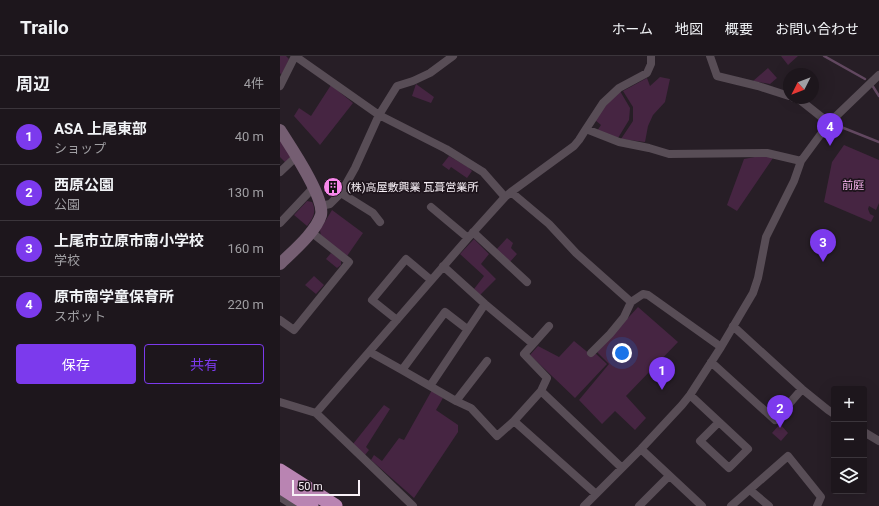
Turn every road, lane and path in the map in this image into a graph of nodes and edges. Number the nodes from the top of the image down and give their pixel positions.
1 (295, 56) edge
2 (453, 56) edge
3 (651, 56) edge
4 (710, 56) edge
5 (879, 75) edge
6 (280, 86) edge
7 (783, 94) edge
8 (805, 104) edge
9 (379, 115) junction
10 (829, 123) junction
11 (586, 129) junction
12 (280, 130) edge
13 (296, 156) junction
14 (801, 160) junction
15 (280, 172) edge
16 (314, 187) junction
17 (341, 193) junction
18 (508, 195) junction
19 (321, 206) junction
20 (431, 207) dead end
21 (380, 222) dead end
22 (280, 223) edge
23 (311, 232) junction
24 (471, 235) junction
25 (280, 264) edge
26 (444, 266) junction
27 (431, 280) junction
28 (527, 282) dead end
29 (631, 302) junction
30 (485, 304) junction
31 (280, 320) edge
32 (397, 320) junction
33 (549, 326) dead end
34 (733, 326) junction
35 (467, 329) junction
36 (533, 344) junction
37 (721, 347) junction
38 (370, 352) junction
39 (591, 353) dead end
40 (487, 361) dead end
41 (711, 362) junction
42 (402, 370) junction
43 (430, 386) junction
44 (802, 389) junction
45 (541, 391) junction
46 (690, 395) junction
47 (456, 401) junction
48 (280, 402) edge
49 (831, 412) edge
50 (316, 413) junction
51 (514, 421) junction
52 (719, 422) junction
53 (867, 434) edge
54 (879, 441) edge
55 (641, 449) junction
56 (622, 468) junction
57 (280, 471) edge
58 (669, 476) junction
59 (280, 486) edge
60 (750, 490) junction
61 (596, 494) junction
62 (280, 497) edge
63 (294, 506) edge
64 (312, 506) edge
65 (335, 506) edge
66 (413, 506) edge
67 (585, 506) edge
68 (639, 506) edge
69 (702, 506) edge
70 (731, 506) edge
71 (769, 506) edge
72 (817, 506) edge

1 - 6 street
1 - 9 street
2 - 9 street
3 - 11 street
4 - 7 street
5 - 10 street
8 - 10 street
9 - 17 street
9 - 18 street
10 - 14 street
11 - 14 street
11 - 18 street
12 - 13 street
13 - 15 street
13 - 16 street
14 - 34 street
16 - 19 street
16 - 22 street
17 - 19 street
17 - 21 street
18 - 24 street
18 - 29 street
19 - 23 street
20 - 24 street
23 - 25 street
23 - 31 street
24 - 26 street
24 - 28 street
26 - 27 street
26 - 30 street
27 - 32 street
27 - 32 street
29 - 37 street
29 - 39 street
30 - 35 street
30 - 36 street
32 - 38 street
33 - 36 street
34 - 37 street
34 - 44 street
35 - 42 street
35 - 43 street
36 - 45 street
37 - 41 street
38 - 42 street
38 - 50 street
40 - 47 street
41 - 44 street
41 - 46 street
42 - 43 street
43 - 47 street
44 - 49 street
45 - 51 street
45 - 56 street
46 - 52 street
46 - 55 street
47 - 51 street
48 - 50 street
50 - 66 street
51 - 61 street
52 - 52 street
53 - 54 street
55 - 56 street
55 - 58 street
56 - 61 street
57 - 65 highway
58 - 68 street
58 - 69 street
59 - 64 highway
60 - 70 street
60 - 71 street
60 - 72 street
61 - 67 street
62 - 63 street

